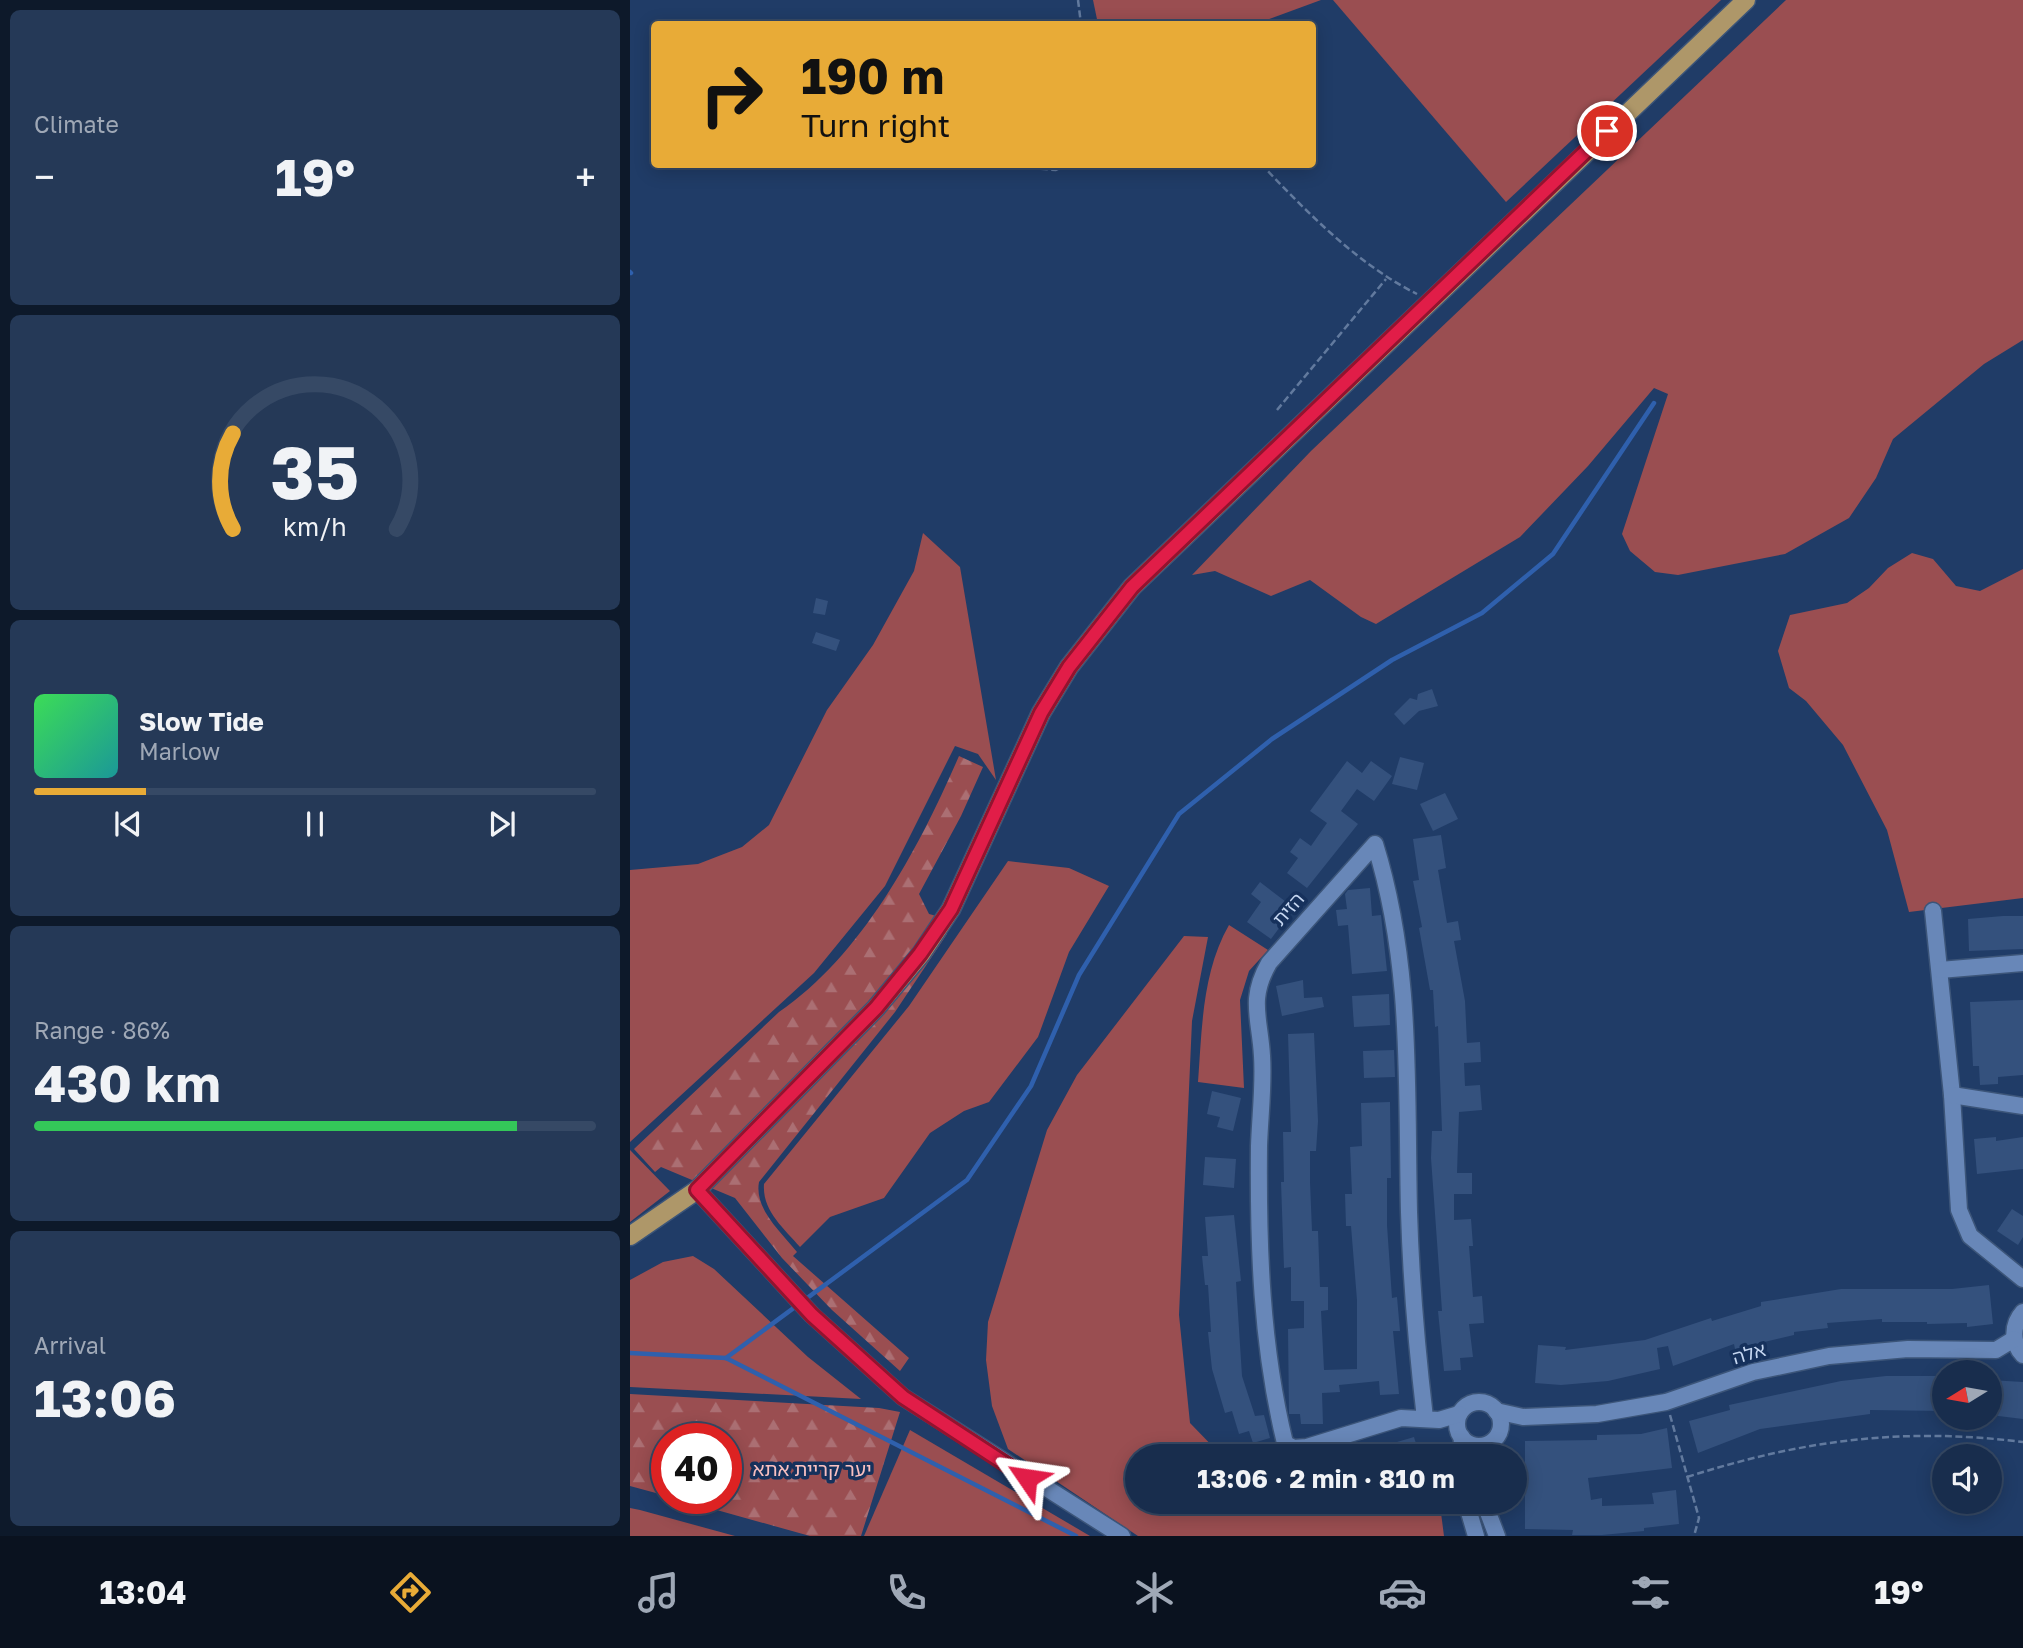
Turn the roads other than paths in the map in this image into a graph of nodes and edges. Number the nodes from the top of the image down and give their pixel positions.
1 (1746, 0) edge
2 (1933, 911) dead end
3 (2023, 963) edge
4 (1940, 970) junction
5 (1952, 1095) junction
6 (2023, 1106) edge
7 (697, 1190) junction
8 (630, 1236) edge
9 (2023, 1279) edge
10 (2023, 1312) edge
11 (2014, 1339) junction
12 (2023, 1355) edge
13 (1496, 1411) junction
14 (1459, 1413) junction
15 (1425, 1418) junction
16 (1462, 1437) junction
17 (1462, 1444) edge
18 (1471, 1444) edge
19 (1490, 1444) edge
20 (1470, 1514) edge
21 (1489, 1514) edge
22 (1122, 1536) edge
23 (1476, 1536) edge
24 (1497, 1536) edge

1 - 7 main road
2 - 4 street
3 - 4 street
4 - 5 street
5 - 6 street
5 - 9 street
7 - 8 main road
7 - 22 street
10 - 11 street
11 - 12 street
11 - 13 street, אלה
13 - 14 street
13 - 19 street
14 - 15 street, הזית
14 - 16 street
15 - 15 street, הזית
16 - 17 street
16 - 18 street
20 - 23 street
21 - 24 street

